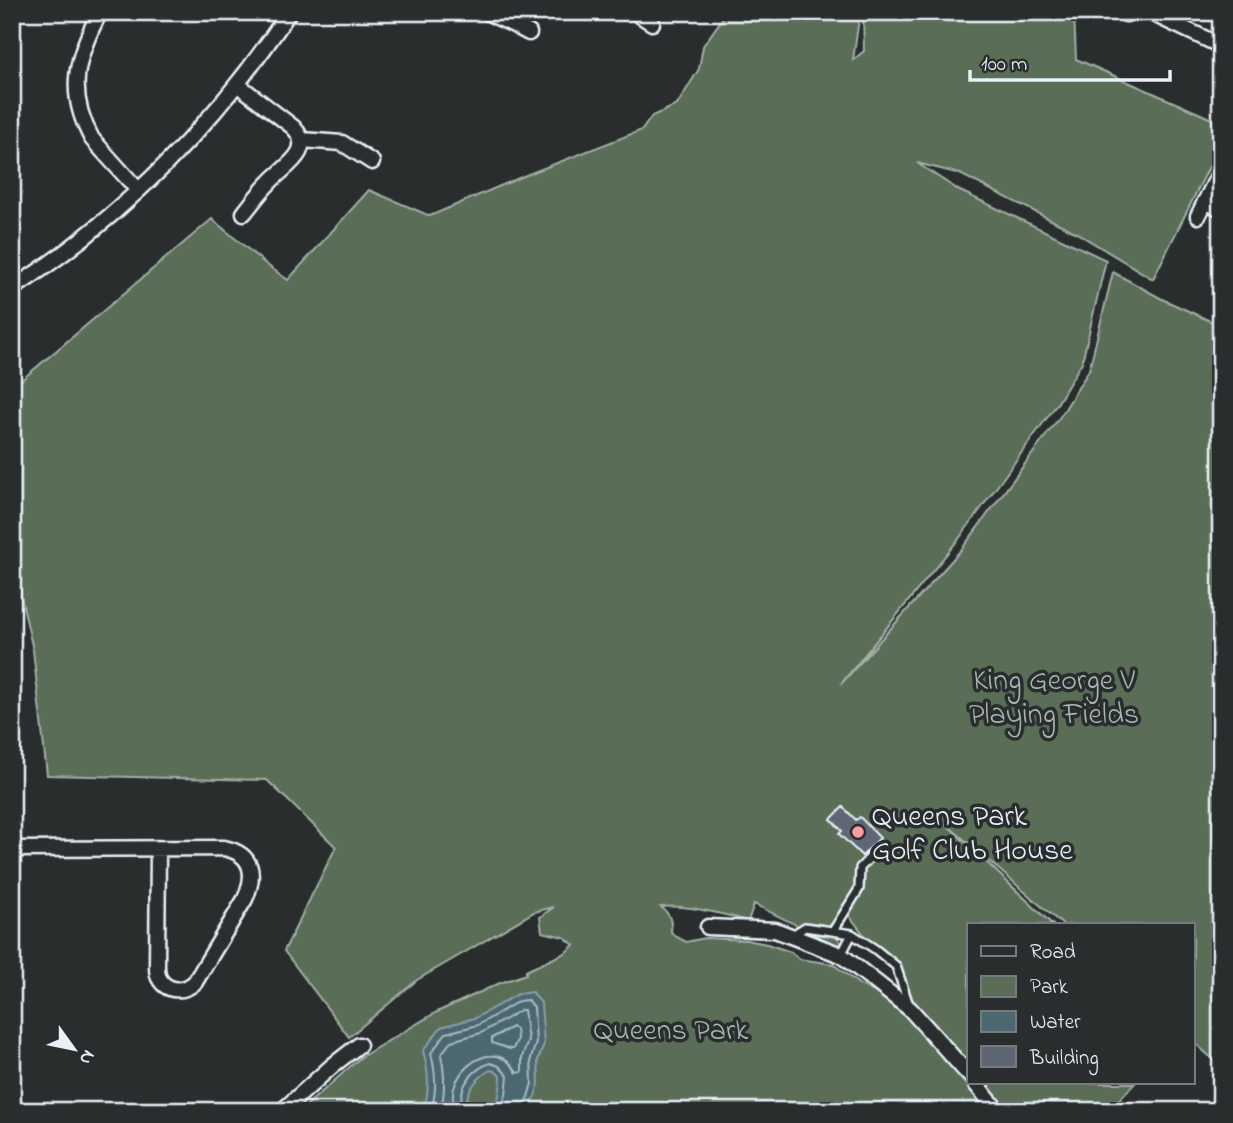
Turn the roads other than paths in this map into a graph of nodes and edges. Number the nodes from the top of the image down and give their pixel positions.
1 (100, 12) edge
2 (289, 12) edge
3 (486, 12) edge
4 (1149, 12) edge
5 (529, 33) dead end
6 (1221, 46) edge
7 (237, 83) junction
8 (302, 140) junction
9 (372, 162) dead end
10 (1221, 170) edge
11 (138, 190) junction
12 (1205, 201) junction
13 (1221, 209) edge
14 (244, 213) dead end
15 (1198, 216) dead end
16 (13, 286) edge
17 (12, 849) edge
18 (158, 849) junction
19 (877, 850) dead end
20 (708, 927) dead end
21 (833, 931) junction
22 (852, 934) junction
23 (791, 936) junction
24 (841, 955) junction
25 (910, 1009) junction
26 (359, 1045) dead end
27 (967, 1073) edge
28 (976, 1084) edge
29 (282, 1111) edge
30 (998, 1111) edge

1 - 11 street
2 - 7 street
3 - 5 street
4 - 6 street
7 - 8 street
7 - 11 street
8 - 9 street
8 - 14 street
10 - 12 street
11 - 16 street
12 - 13 street
12 - 15 street
17 - 18 street
18 - 18 street
19 - 21 lane
20 - 23 street
21 - 22 lane
21 - 23 lane
22 - 24 lane
22 - 25 lane
23 - 24 street
24 - 25 street
25 - 27 street
26 - 29 street
28 - 30 street

